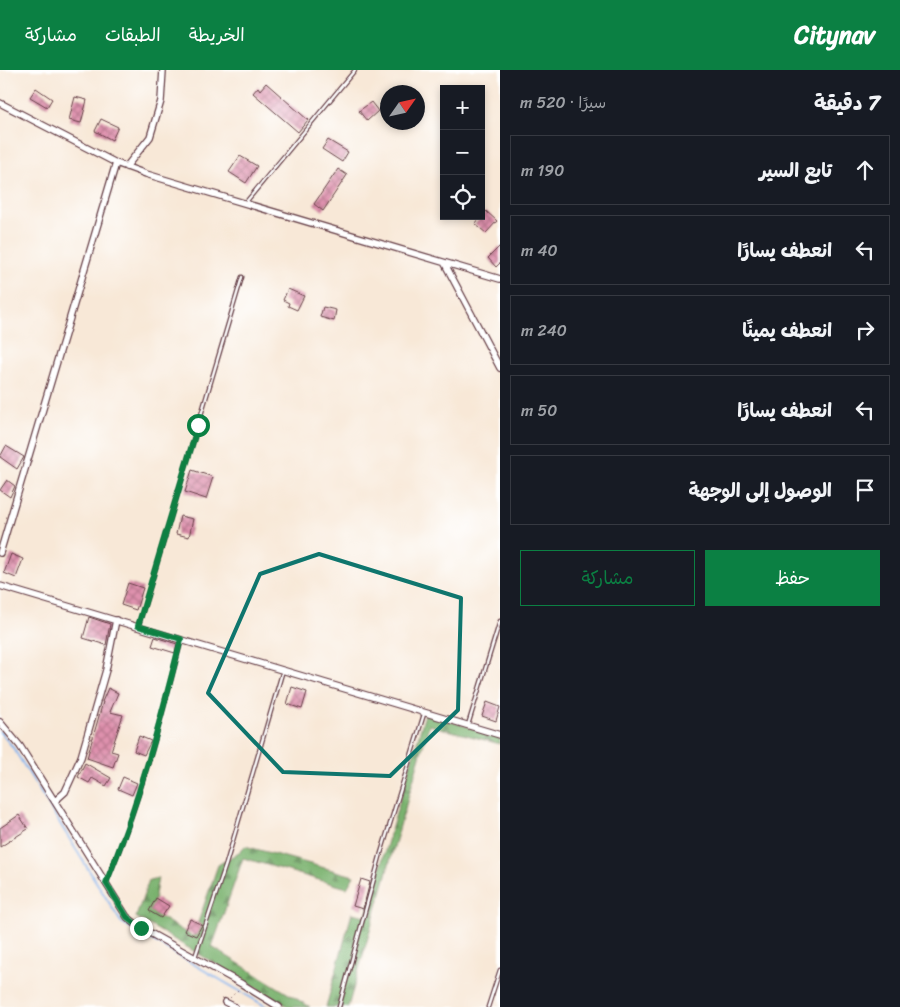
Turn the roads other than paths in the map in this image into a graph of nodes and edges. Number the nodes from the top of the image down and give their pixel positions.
1 (163, 70) edge
2 (355, 70) edge
3 (0, 103) edge
4 (116, 163) junction
5 (126, 167) junction
6 (245, 203) junction
7 (445, 264) junction
8 (499, 277) edge
9 (242, 278) dead end
10 (500, 368) edge
11 (0, 553) edge
12 (0, 586) edge
13 (116, 620) junction
14 (500, 621) edge
15 (138, 626) junction
16 (181, 639) junction
17 (283, 669) junction
18 (424, 713) junction
19 (0, 722) edge
20 (468, 725) junction
21 (500, 735) edge
22 (55, 801) junction
23 (106, 883) junction
24 (195, 958) junction
25 (500, 970) edge
26 (225, 1002) dead end
27 (235, 1007) edge
28 (279, 1007) edge
29 (339, 1007) edge
30 (488, 1007) edge

1 - 5 street
2 - 6 lane
3 - 4 street
4 - 5 street
4 - 11 street
5 - 6 street
6 - 7 street
7 - 8 street
7 - 10 street
9 - 15 lane
12 - 13 street
13 - 15 street
13 - 22 street
14 - 20 lane
15 - 16 street
16 - 17 street
16 - 23 lane
17 - 18 street
17 - 24 lane
18 - 20 street
18 - 29 lane
19 - 22 street
20 - 21 street
22 - 23 street
23 - 24 street
24 - 28 street
25 - 30 lane
26 - 27 street

